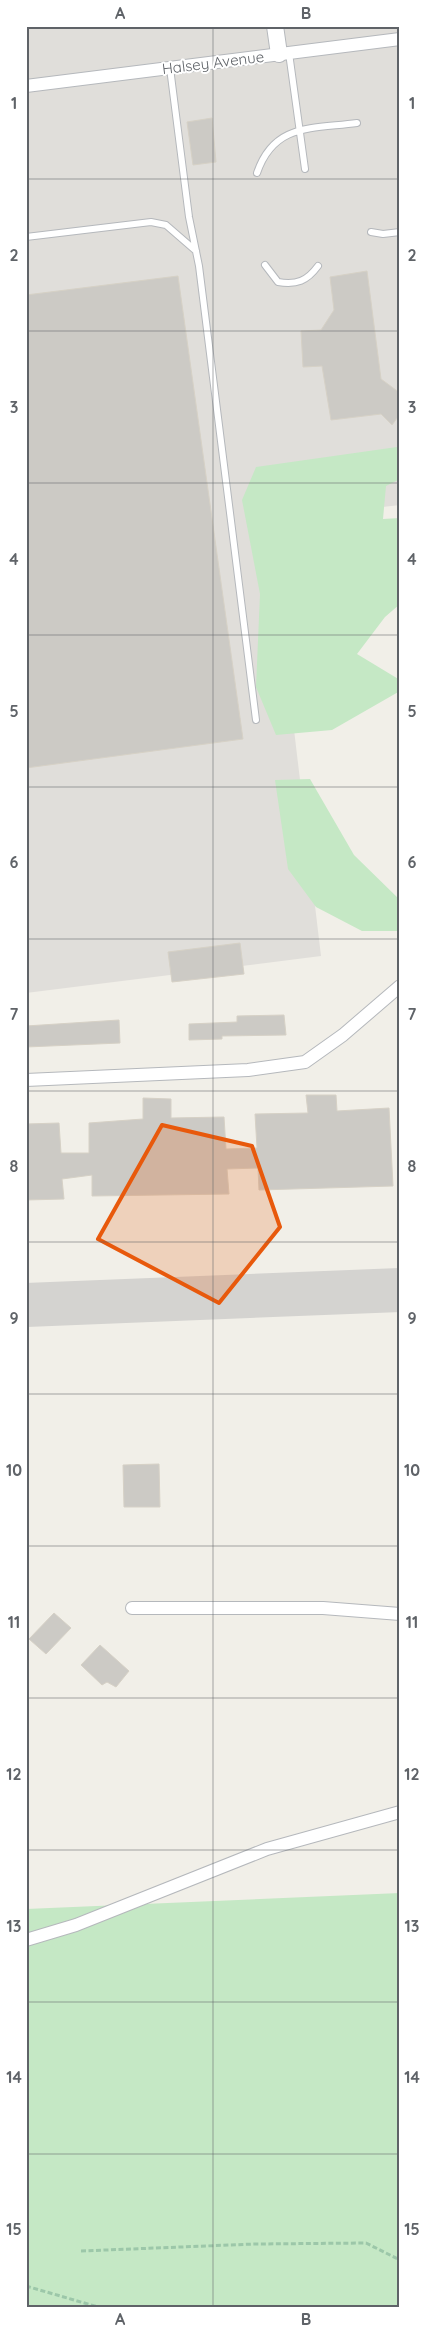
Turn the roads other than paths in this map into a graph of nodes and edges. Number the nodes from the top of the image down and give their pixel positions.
1 (275, 26) edge
2 (400, 39) edge
3 (284, 54) junction
4 (170, 68) junction
5 (26, 86) edge
6 (357, 123) dead end
7 (300, 131) junction
8 (305, 168) dead end
9 (257, 173) dead end
10 (370, 232) dead end
11 (400, 232) edge
12 (26, 237) edge
13 (196, 251) junction
14 (265, 265) dead end
15 (318, 266) dead end
16 (256, 720) dead end
17 (400, 986) edge
18 (26, 1080) edge
19 (132, 1608) dead end
20 (400, 1614) edge
21 (400, 1812) edge
22 (26, 1940) edge

1 - 3 street
2 - 3 street, Halsey Avenue
3 - 4 street, Halsey Avenue
3 - 7 lane
4 - 5 street, Halsey Avenue
4 - 13 lane
6 - 7 lane
7 - 8 lane
7 - 9 lane
10 - 11 lane
12 - 13 lane
13 - 16 lane
14 - 15 lane
17 - 18 street
19 - 20 street
21 - 22 street

